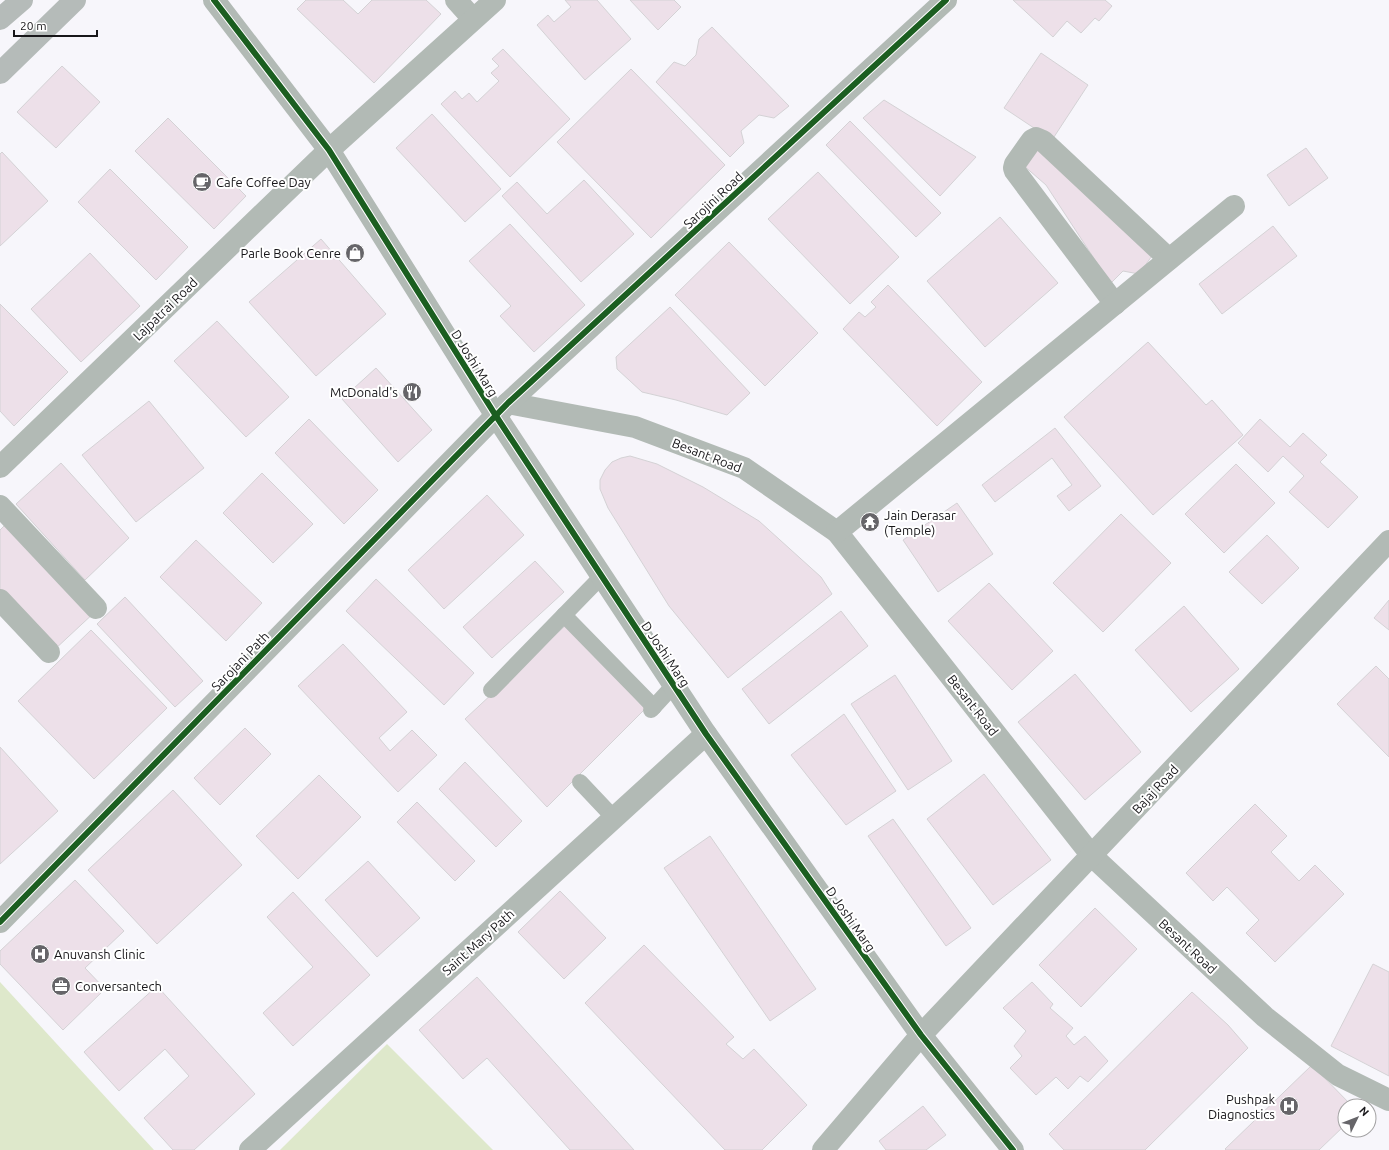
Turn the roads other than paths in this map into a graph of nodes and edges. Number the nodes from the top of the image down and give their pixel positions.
1 (22, 0) edge
2 (75, 0) edge
3 (214, 0) edge
4 (495, 0) edge
5 (946, 0) edge
6 (470, 8) edge
7 (0, 19) edge
8 (0, 73) edge
9 (329, 150) junction
10 (1234, 206) dead end
11 (1166, 256) junction
12 (1113, 301) junction
13 (502, 410) junction
14 (0, 467) edge
15 (3, 515) edge
16 (837, 532) junction
17 (1389, 541) edge
18 (602, 576) junction
19 (0, 600) edge
20 (96, 608) dead end
21 (564, 615) junction
22 (49, 652) dead end
23 (674, 685) junction
24 (491, 690) dead end
25 (706, 734) junction
26 (580, 782) dead end
27 (614, 818) junction
28 (1092, 856) junction
29 (0, 922) edge
30 (921, 1036) junction
31 (1389, 1100) edge
32 (250, 1150) edge
33 (823, 1150) edge
34 (1013, 1150) edge

1 - 7 main road
2 - 8 main road
3 - 9 street, D Joshi Marg
4 - 6 street, Lajpatrai Road
5 - 13 street, Sarojini Road
6 - 9 street, Lajpatrai Road
9 - 13 street, D Joshi Marg
9 - 14 street, Lajpatrai Road
10 - 11 street
11 - 12 street
11 - 12 street
12 - 16 street
13 - 16 street, Besant Road
13 - 18 street, D Joshi Marg
13 - 29 street, Sarojani Path
15 - 20 street
16 - 28 street, Besant Road
17 - 28 street, Bajaj Road
18 - 21 lane
18 - 23 street, D Joshi Marg
19 - 22 street
21 - 23 lane
21 - 24 lane
23 - 25 street, D Joshi Marg
25 - 27 street, Saint Mary Path
25 - 30 street, D Joshi Marg
26 - 27 lane
27 - 32 street, Saint Mary Path
28 - 30 street, Bajaj Road
28 - 31 street, Besant Road
30 - 33 street, Bajaj Road
30 - 34 street, D Joshi Marg

